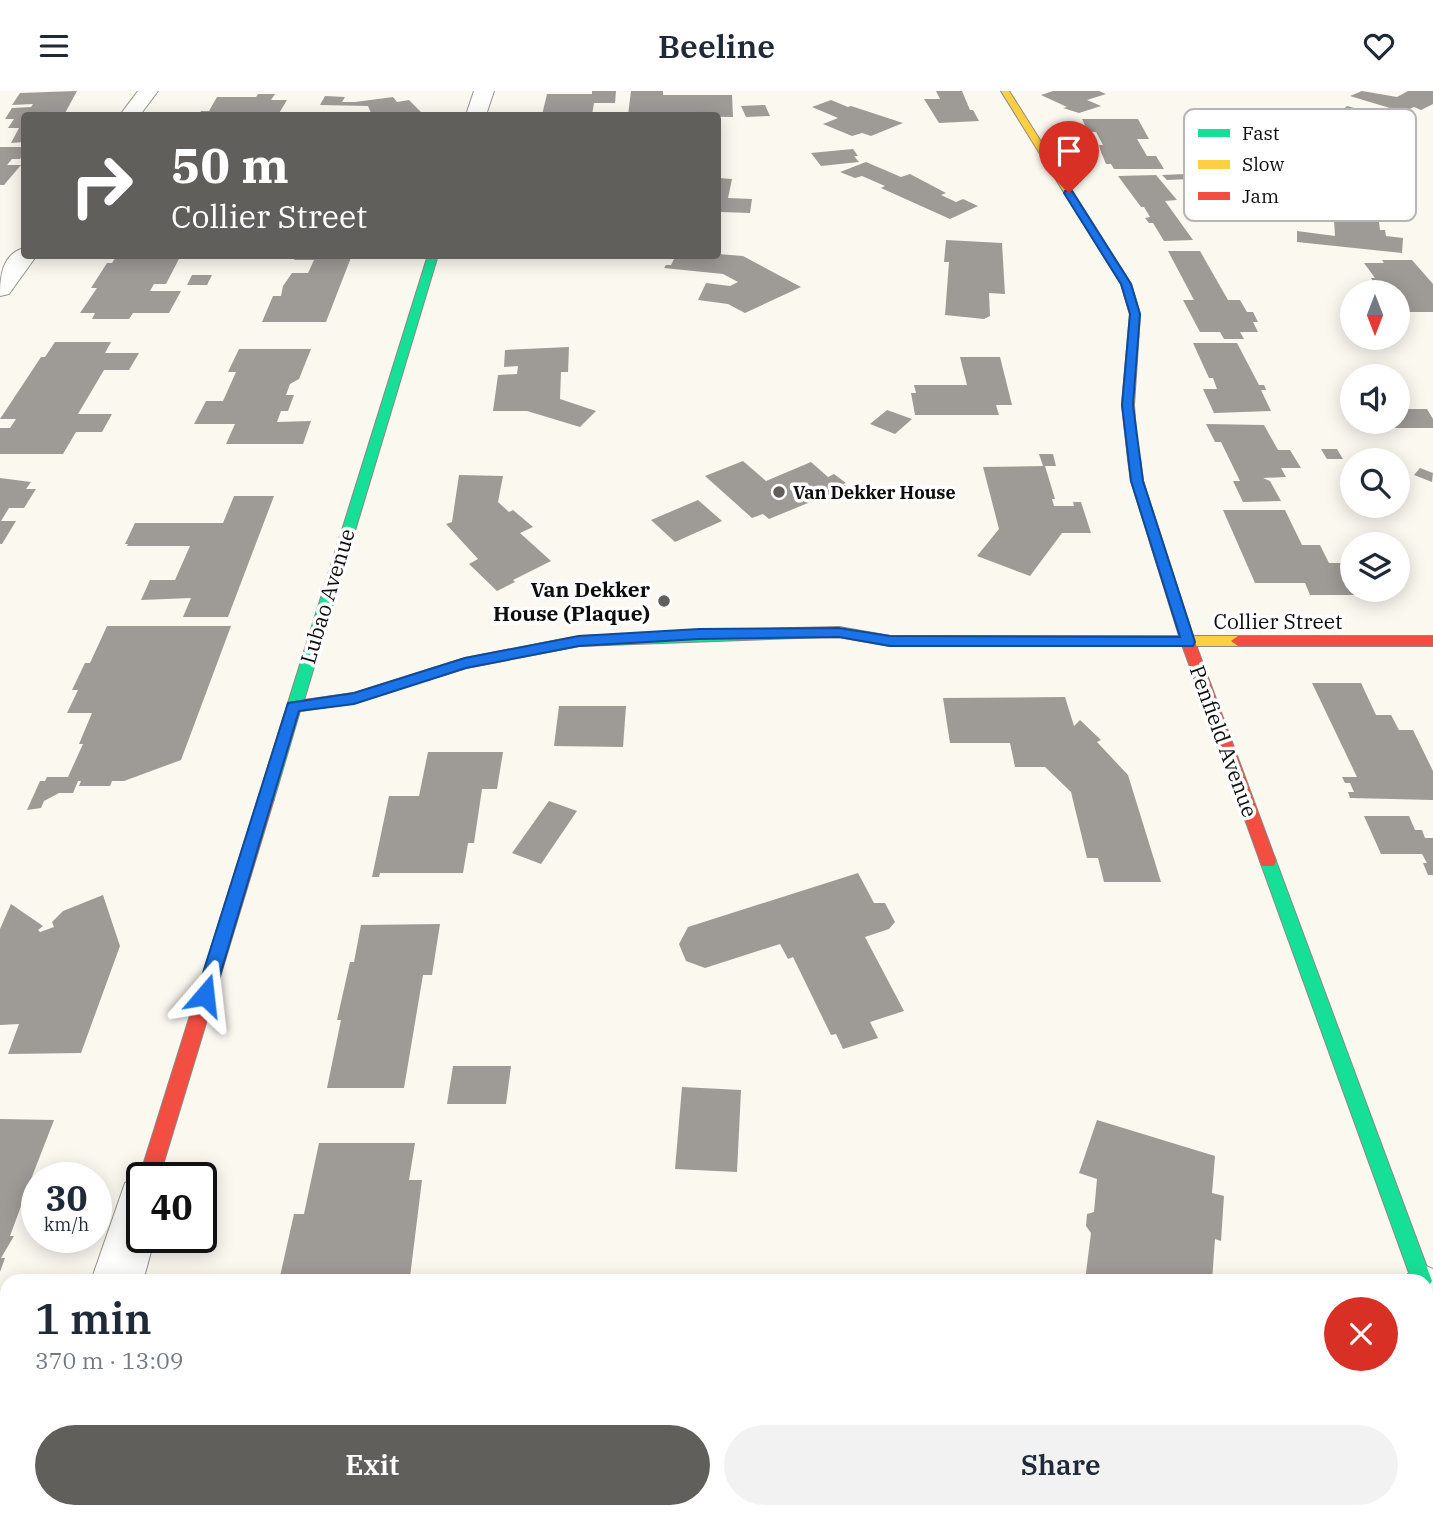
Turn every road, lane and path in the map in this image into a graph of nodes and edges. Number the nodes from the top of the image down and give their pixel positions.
1 (148, 91) edge
2 (484, 91) edge
3 (1005, 91) edge
4 (132, 112) edge
5 (477, 112) edge
6 (22, 259) edge
7 (432, 259) edge
8 (0, 289) edge
9 (1433, 641) edge
10 (1188, 642) junction
11 (293, 707) junction
12 (154, 1162) edge
13 (126, 1252) edge
14 (119, 1274) edge
15 (1419, 1274) edge

1 - 4 street
2 - 5 street
3 - 10 street, Penfield Avenue
6 - 8 street
7 - 11 street, Lubao Avenue
9 - 10 street, Collier Street
10 - 11 street, Collier Street
10 - 15 street, Penfield Avenue
11 - 12 street, Lubao Avenue
13 - 14 street

